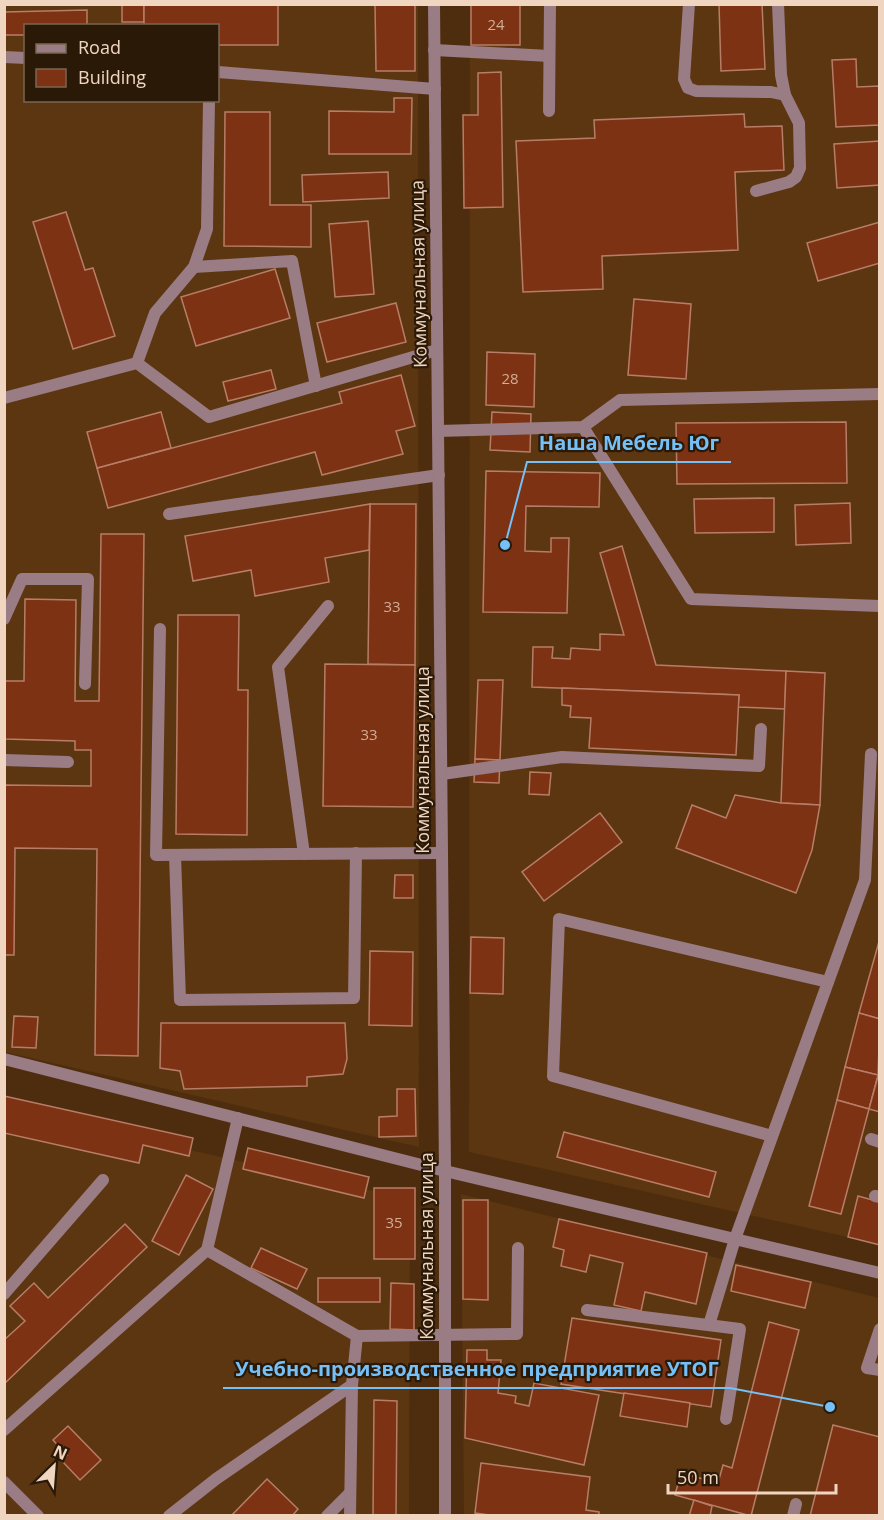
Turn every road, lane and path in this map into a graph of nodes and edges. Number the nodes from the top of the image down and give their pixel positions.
1 (434, 4) edge
2 (550, 4) edge
3 (689, 4) edge
4 (778, 4) edge
5 (435, 50) junction
6 (549, 56) junction
7 (4, 57) edge
8 (24, 58) edge
9 (219, 72) edge
10 (435, 89) junction
11 (785, 95) junction
12 (209, 102) edge
13 (549, 111) dead end
14 (756, 191) dead end
15 (194, 267) junction
16 (437, 350) junction
17 (137, 363) junction
18 (316, 386) junction
19 (879, 394) edge
20 (4, 398) edge
21 (583, 427) junction
22 (438, 431) junction
23 (439, 475) junction
24 (169, 514) dead end
25 (328, 606) dead end
26 (879, 606) edge
27 (4, 619) edge
28 (160, 630) dead end
29 (85, 684) dead end
30 (761, 729) dead end
31 (871, 754) dead end
32 (4, 760) edge
33 (68, 762) dead end
34 (442, 774) junction
35 (356, 853) junction
36 (442, 853) junction
37 (304, 854) junction
38 (175, 855) junction
39 (828, 982) junction
40 (4, 1059) edge
41 (238, 1118) junction
42 (772, 1136) junction
43 (445, 1171) junction
44 (103, 1180) dead end
45 (735, 1239) junction
46 (518, 1248) dead end
47 (207, 1250) junction
48 (879, 1273) edge
49 (4, 1294) edge
50 (587, 1310) dead end
51 (709, 1325) junction
52 (879, 1329) edge
53 (445, 1335) junction
54 (357, 1336) junction
55 (879, 1370) edge
56 (352, 1385) junction
57 (726, 1419) dead end
58 (4, 1430) edge
59 (4, 1482) edge
60 (350, 1493) junction
61 (38, 1515) edge
62 (169, 1515) edge
63 (327, 1515) edge
64 (350, 1515) edge
65 (445, 1515) edge

1 - 5 street, Коммунальная улица
2 - 6 street
3 - 11 street
4 - 11 street
5 - 6 street
5 - 10 street, Коммунальная улица
6 - 13 street
7 - 8 street
9 - 10 street
10 - 16 street, Коммунальная улица
11 - 14 street
12 - 15 street
15 - 17 street
15 - 18 street
16 - 18 street
16 - 22 street, Коммунальная улица
17 - 18 street
17 - 20 street
19 - 21 street
21 - 22 street
21 - 26 street
22 - 23 street, Коммунальная улица
23 - 24 street
23 - 34 street, Коммунальная улица
25 - 37 street
27 - 29 street
28 - 38 street
30 - 34 street
31 - 39 street
32 - 33 street
34 - 36 street, Коммунальная улица
35 - 36 street
35 - 37 street
35 - 38 street
36 - 43 street, Коммунальная улица
37 - 38 street
39 - 42 street
39 - 42 street
40 - 41 street
41 - 43 street
41 - 47 street
42 - 45 street
43 - 45 street
43 - 53 street, Коммунальная улица
44 - 49 street
45 - 48 street
45 - 51 street
46 - 53 street
47 - 54 street
47 - 58 street
50 - 51 street
51 - 57 street
52 - 55 street
53 - 54 street
53 - 65 street, Коммунальная улица
54 - 56 street
56 - 60 street
56 - 62 street
59 - 61 street
60 - 63 street
60 - 64 street

